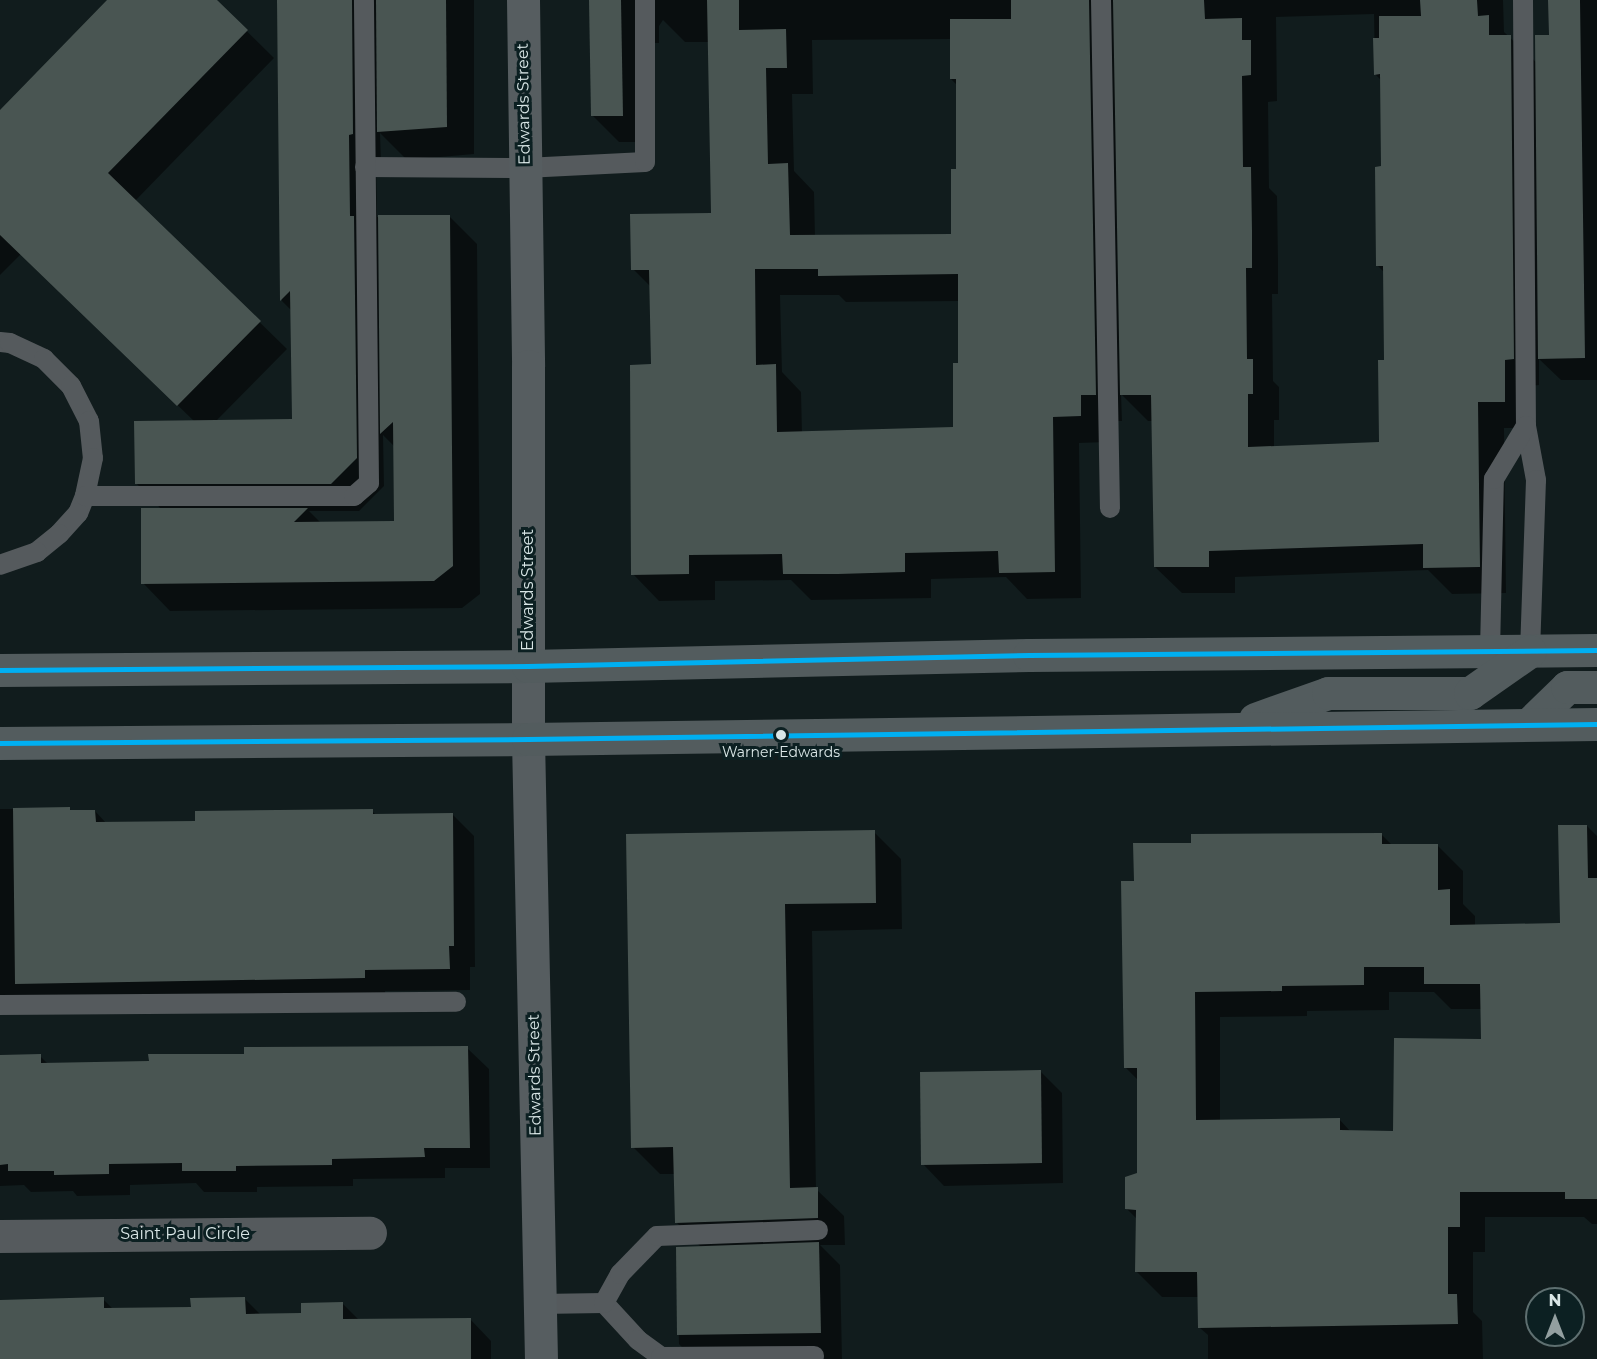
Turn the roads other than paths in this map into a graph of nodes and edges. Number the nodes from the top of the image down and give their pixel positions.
1 (364, 0) edge
2 (523, 0) edge
3 (645, 0) edge
4 (1101, 0) edge
5 (1523, 0) edge
6 (365, 167) junction
7 (525, 168) junction
8 (0, 342) edge
9 (1526, 426) junction
10 (85, 496) junction
11 (1110, 508) dead end
12 (0, 565) edge
13 (1597, 650) edge
14 (1490, 651) junction
15 (1530, 651) junction
16 (528, 666) junction
17 (0, 670) edge
18 (1597, 687) edge
19 (1529, 724) junction
20 (1597, 724) edge
21 (1230, 728) junction
22 (528, 739) junction
23 (0, 743) edge
24 (456, 1002) dead end
25 (0, 1005) edge
26 (818, 1230) dead end
27 (370, 1233) dead end
28 (0, 1236) edge
29 (604, 1303) junction
30 (540, 1304) junction
31 (814, 1356) dead end
32 (541, 1359) edge

1 - 6 lane
2 - 7 main road, Edwards Street
3 - 7 lane
4 - 11 lane
5 - 9 lane
6 - 7 lane
6 - 10 lane
7 - 16 main road, Edwards Street
8 - 10 lane
9 - 14 lane
9 - 15 lane
10 - 12 lane
13 - 15 main road
14 - 15 main road
14 - 16 main road
15 - 21 main road
16 - 17 main road
16 - 22 main road, Edwards Street
18 - 19 main road
19 - 20 main road
19 - 21 main road
21 - 22 main road
22 - 23 main road
22 - 30 main road, Edwards Street
24 - 25 lane
26 - 29 lane
27 - 28 street, Saint Paul Circle
29 - 30 lane
29 - 31 lane
30 - 32 main road, Edwards Street

